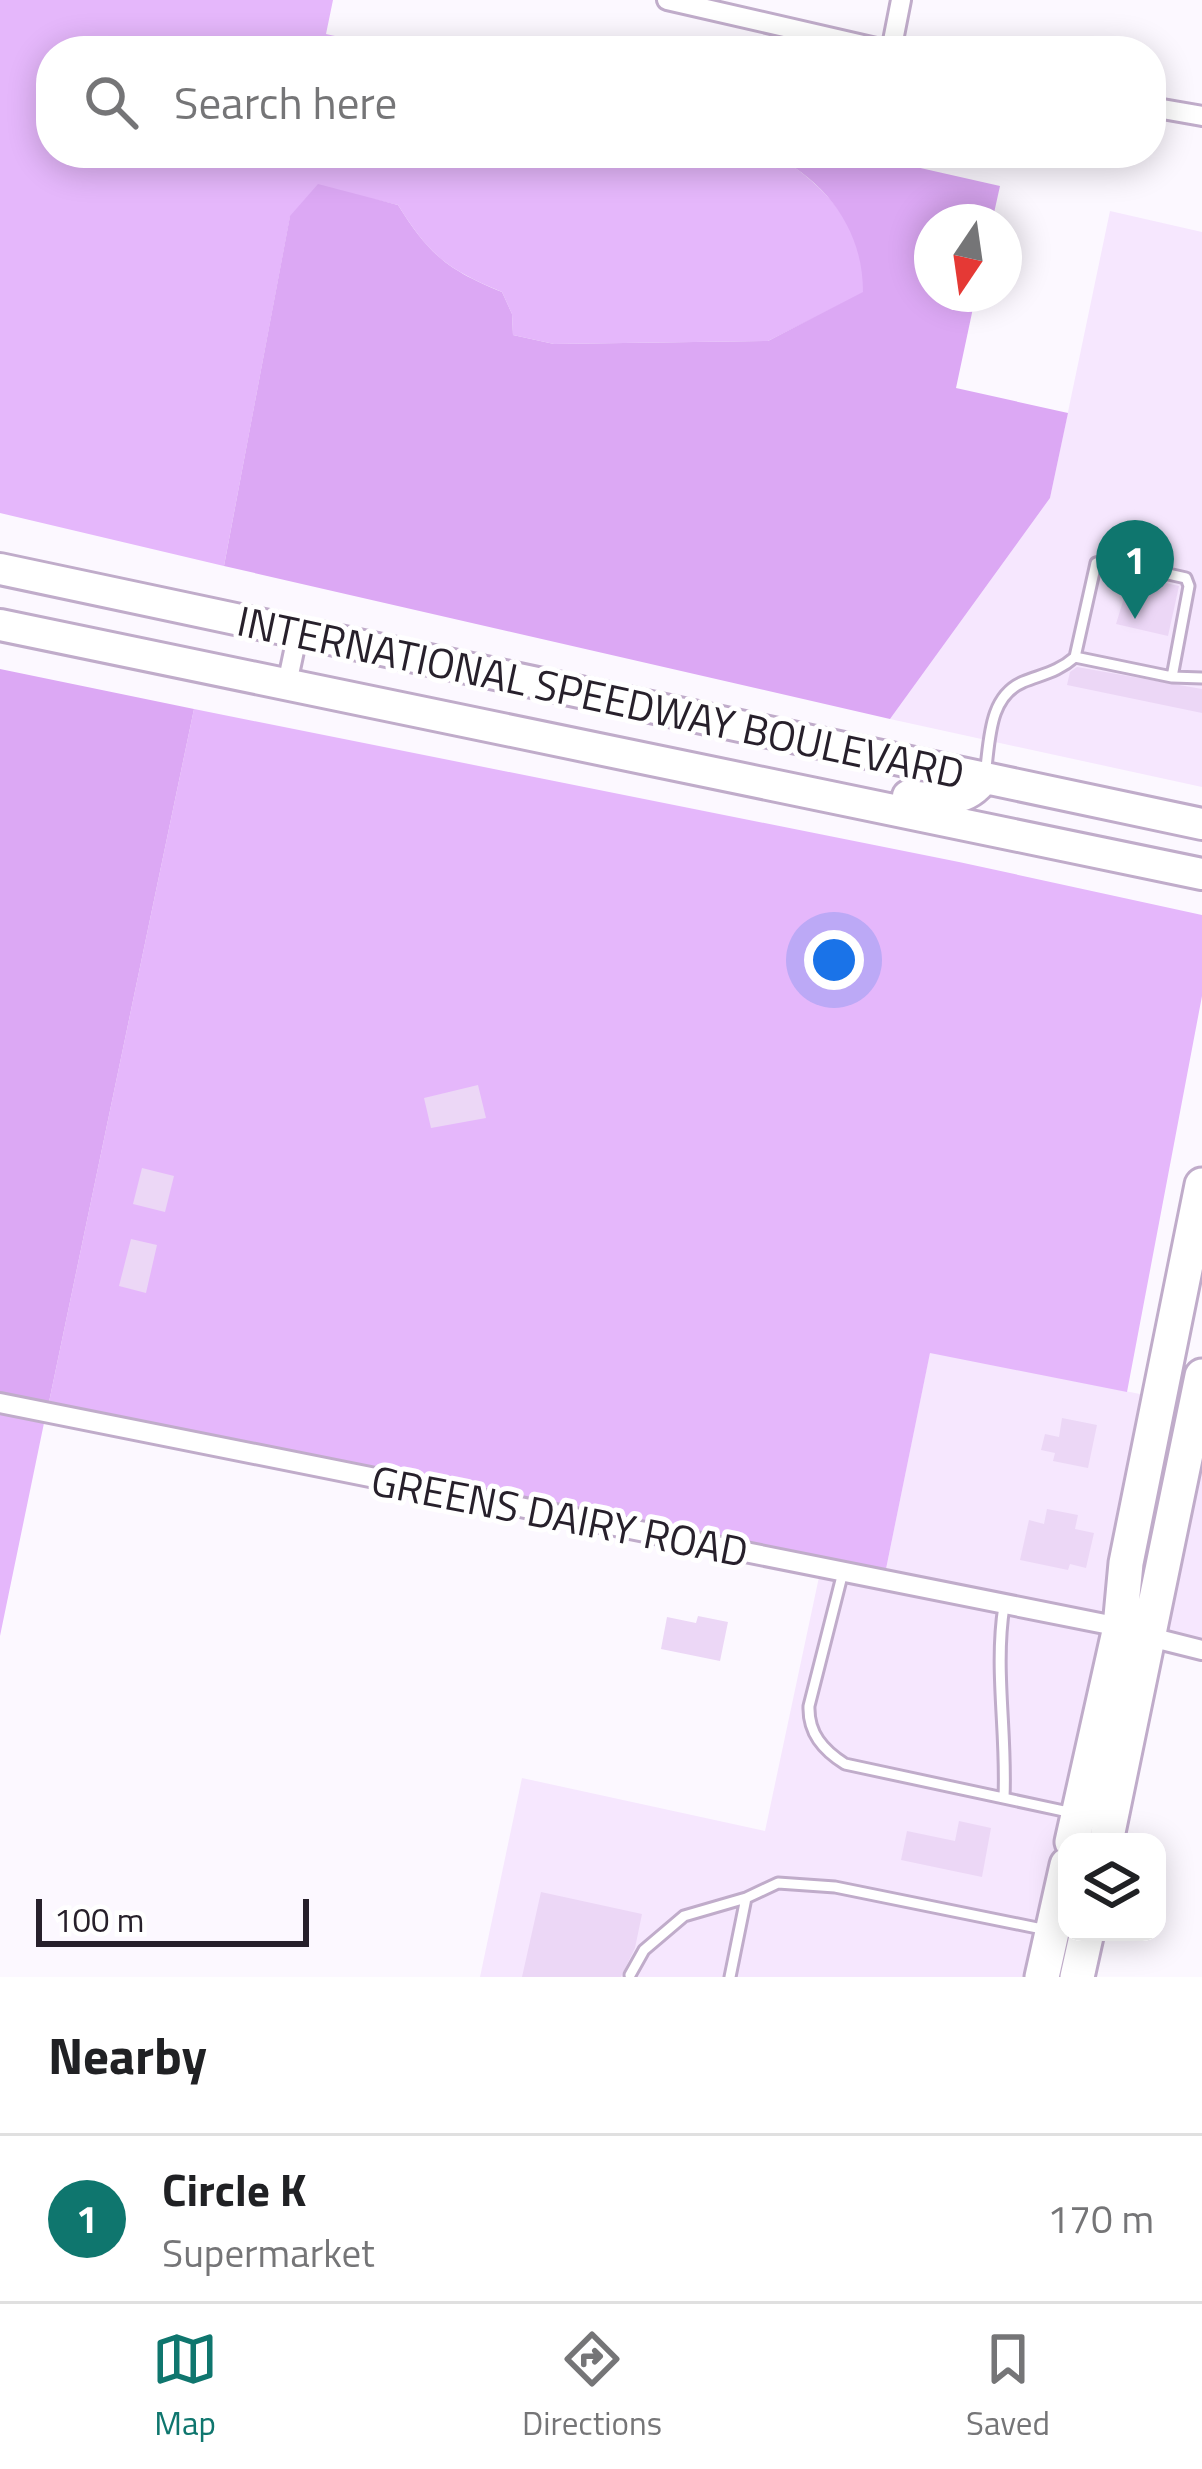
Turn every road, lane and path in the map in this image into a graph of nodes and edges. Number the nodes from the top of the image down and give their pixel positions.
1 (901, 0) edge
2 (673, 1) edge
3 (825, 36) edge
4 (893, 36) edge
5 (1166, 110) edge
6 (1202, 116) edge
7 (0, 569) edge
8 (0, 625) edge
9 (298, 632) junction
10 (1075, 657) junction
11 (1172, 677) junction
12 (1202, 678) edge
13 (287, 684) junction
14 (706, 771) junction
15 (984, 778) junction
16 (1202, 824) edge
17 (1202, 874) edge
18 (1202, 1185) edge
19 (1202, 1376) edge
20 (0, 1403) edge
21 (843, 1572) junction
22 (1004, 1604) junction
23 (1135, 1632) junction
24 (1202, 1649) edge
25 (1004, 1797) junction
26 (1075, 1828) edge
27 (1108, 1833) edge
28 (746, 1898) junction
29 (1058, 1905) edge
30 (1052, 1931) junction
31 (1085, 1941) edge
32 (630, 1975) edge
33 (730, 1977) edge
34 (1042, 1977) edge
35 (1078, 1977) edge

1 - 4 street
2 - 3 street
5 - 6 street
7 - 9 main road, INTERNATIONAL SPEEDWAY BOULEVARD
8 - 13 main road, INTERNATIONAL SPEEDWAY BOULEVARD
9 - 13 street
9 - 15 main road, INTERNATIONAL SPEEDWAY BOULEVARD
10 - 11 lane
10 - 11 lane
10 - 15 lane
11 - 12 lane
13 - 14 main road, INTERNATIONAL SPEEDWAY BOULEVARD
14 - 15 main road
14 - 17 main road, INTERNATIONAL SPEEDWAY BOULEVARD
15 - 16 main road, INTERNATIONAL SPEEDWAY BOULEVARD
18 - 23 highway
19 - 23 highway
20 - 21 street, GREENS DAIRY ROAD
21 - 22 street, GREENS DAIRY ROAD
21 - 25 lane
22 - 23 street, GREENS DAIRY ROAD
22 - 25 lane
23 - 24 street, GREENS DAIRY ROAD
23 - 26 highway
23 - 27 highway
25 - 26 lane
28 - 30 lane
28 - 32 lane
28 - 33 lane
29 - 30 highway
30 - 34 highway
31 - 35 highway

